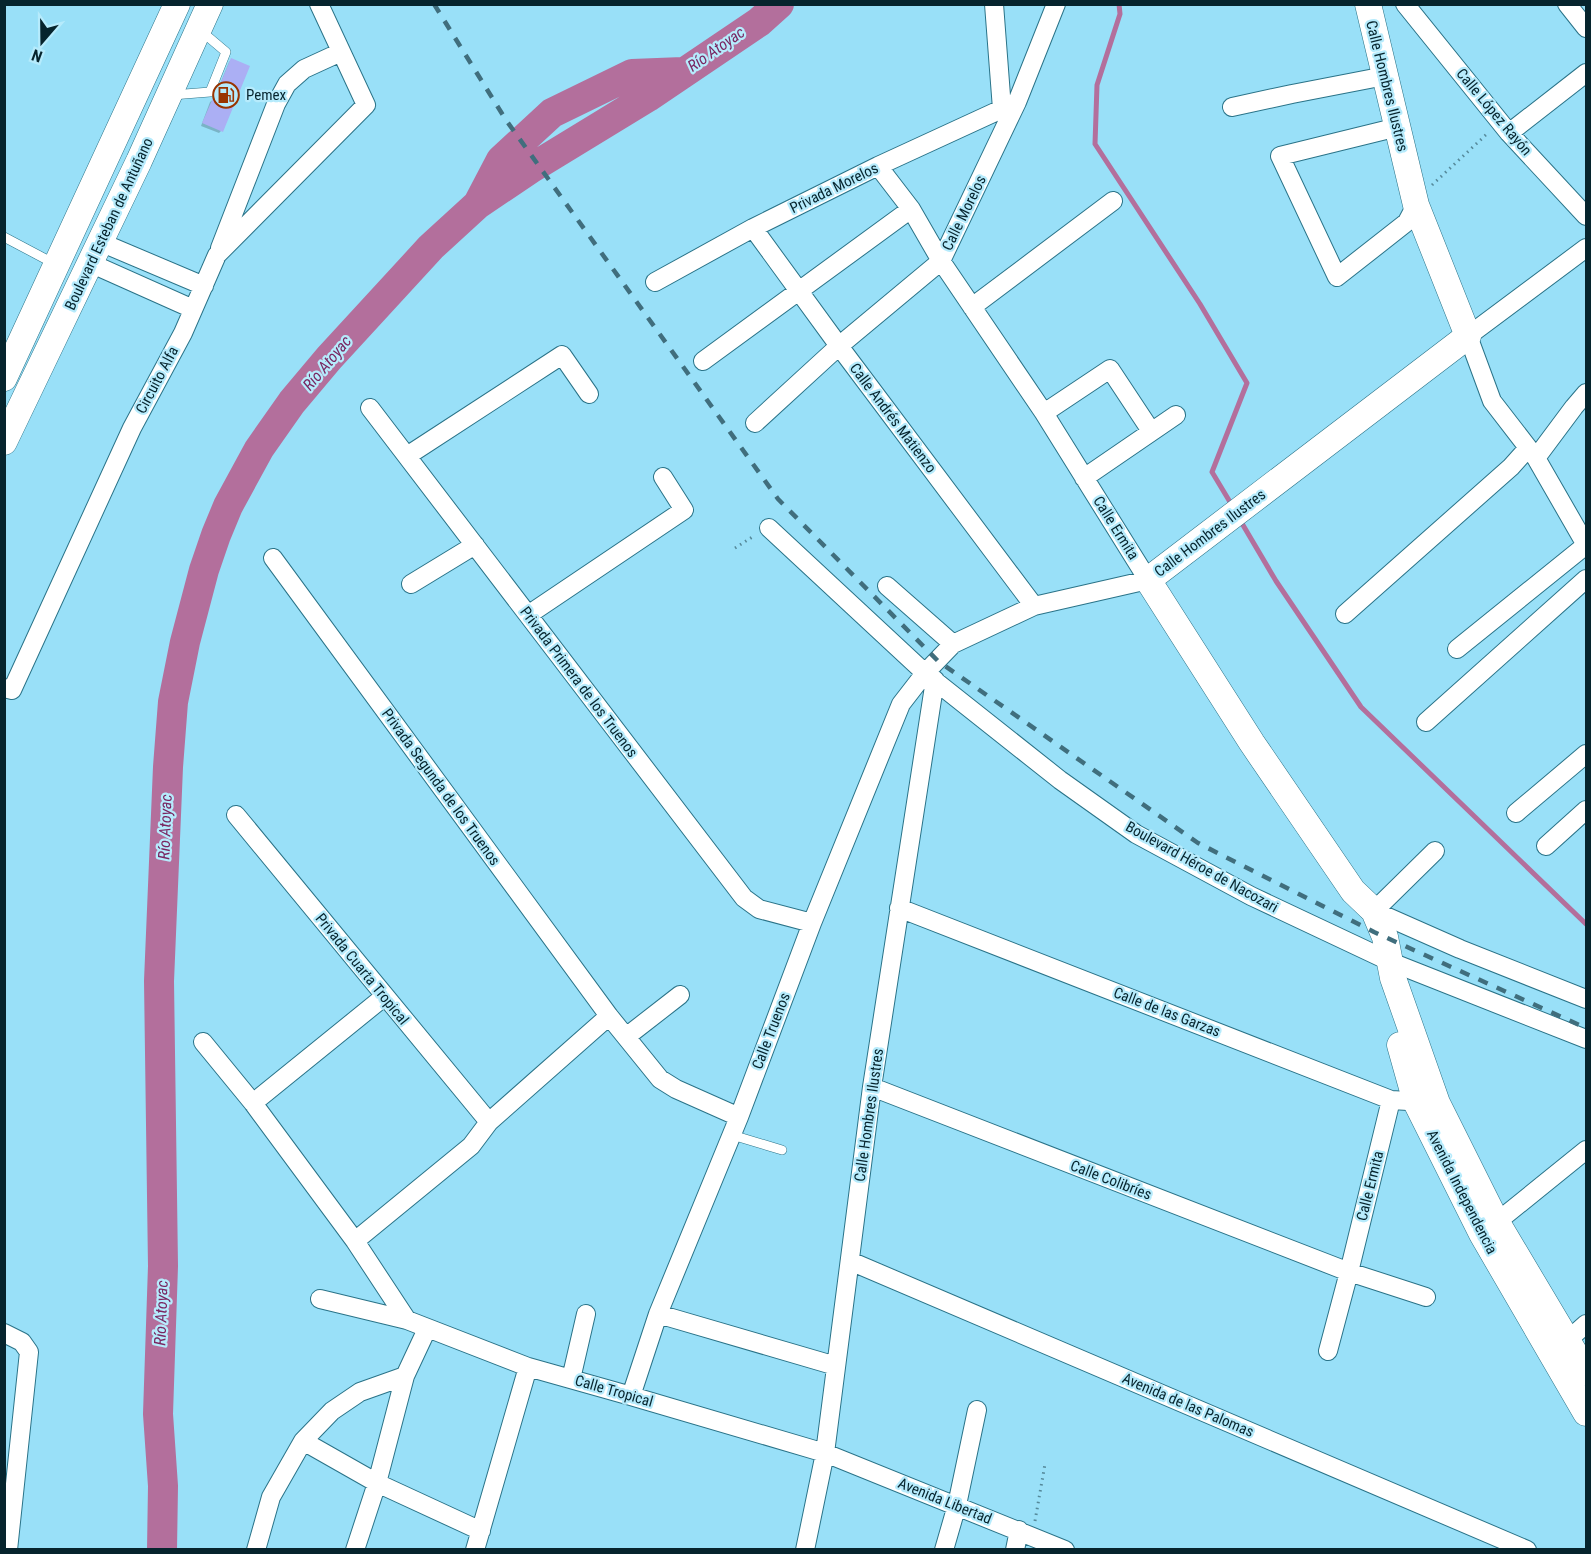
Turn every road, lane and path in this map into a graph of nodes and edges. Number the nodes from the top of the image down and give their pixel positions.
1 (177, 4) edge
2 (210, 4) edge
3 (319, 4) edge
4 (993, 4) edge
5 (1056, 4) edge
6 (1368, 4) edge
7 (1405, 4) edge
8 (1568, 4) edge
9 (1587, 28) edge
10 (199, 30) junction
11 (341, 52) junction
12 (1587, 73) edge
13 (1385, 76) junction
14 (170, 95) junction
15 (1010, 105) junction
16 (1232, 107) dead end
17 (1398, 127) junction
18 (1501, 131) junction
19 (878, 166) junction
20 (1421, 198) junction
21 (1113, 201) dead end
22 (911, 209) junction
23 (1587, 216) edge
24 (753, 228) junction
25 (4, 237) edge
26 (1587, 248) edge
27 (95, 253) junction
28 (217, 255) junction
29 (941, 261) junction
30 (57, 265) junction
31 (655, 282) dead end
32 (204, 286) junction
33 (799, 292) junction
34 (972, 307) junction
35 (193, 309) junction
36 (1468, 336) junction
37 (839, 346) junction
38 (703, 361) dead end
39 (4, 378) edge
40 (1587, 393) edge
41 (589, 394) dead end
42 (370, 408) dead end
43 (1044, 413) junction
44 (1580, 413) edge
45 (1176, 415) dead end
46 (755, 423) dead end
47 (1151, 431) junction
48 (4, 442) edge
49 (1532, 453) junction
50 (407, 456) junction
51 (663, 477) dead end
52 (1084, 478) junction
53 (769, 528) joint
54 (475, 545) junction
55 (1586, 545) edge
56 (735, 548) dead end
57 (273, 558) dead end
58 (1587, 579) edge
59 (1148, 580) junction
60 (411, 584) dead end
61 (887, 586) dead end
62 (1034, 606) junction
63 (1345, 614) dead end
64 (528, 615) junction
65 (953, 644) junction
66 (1457, 649) dead end
67 (930, 676) junction
68 (4, 688) edge
69 (1426, 722) dead end
70 (1587, 754) edge
71 (1587, 810) edge
72 (1516, 813) dead end
73 (236, 815) dead end
74 (1546, 846) dead end
75 (1435, 851) dead end
76 (1362, 904) junction
77 (899, 908) junction
78 (812, 923) junction
79 (1384, 958) junction
80 (680, 995) dead end
81 (385, 996) junction
82 (1587, 999) edge
83 (609, 1016) junction
84 (626, 1037) junction
85 (1587, 1039) edge
86 (204, 1042) dead end
87 (872, 1086) junction
88 (1391, 1100) junction
89 (1427, 1102) junction
90 (253, 1103) junction
91 (739, 1117) junction
92 (489, 1122) junction
93 (732, 1135) junction
94 (782, 1150) dead end
95 (1587, 1150) edge
96 (1489, 1228) junction
97 (355, 1241) junction
98 (850, 1261) junction
99 (1349, 1272) junction
100 (1426, 1297) dead end
101 (320, 1299) dead end
102 (586, 1314) dead end
103 (658, 1314) junction
104 (407, 1320) junction
105 (427, 1329) junction
106 (4, 1333) edge
107 (1568, 1338) edge
108 (1328, 1351) dead end
109 (836, 1366) junction
110 (528, 1367) junction
111 (1587, 1371) edge
112 (405, 1376) junction
113 (571, 1379) junction
114 (631, 1396) junction
115 (977, 1410) dead end
116 (1587, 1413) edge
117 (303, 1441) junction
118 (825, 1453) junction
119 (1045, 1464) dead end
120 (377, 1483) junction
121 (957, 1505) junction
122 (481, 1531) junction
123 (1025, 1533) junction
124 (8, 1550) edge
125 (256, 1550) edge
126 (356, 1550) edge
127 (475, 1550) edge
128 (804, 1550) edge
129 (944, 1550) edge
130 (1016, 1550) edge
131 (1065, 1550) edge
132 (1527, 1550) edge

1 - 30 street, Boulevard Esteban de Antuñano
2 - 10 street, Boulevard Esteban de Antuñano
3 - 11 street
4 - 15 street
5 - 15 street, Calle Morelos
6 - 13 street, Calle Hombres Ilustres
7 - 18 street, Calle López Rayón
8 - 9 street
10 - 14 street, Boulevard Esteban de Antuñano
10 - 14 lane
11 - 28 street
11 - 28 street, Circuito Alfa
12 - 18 street
13 - 16 street
13 - 17 street, Calle Hombres Ilustres
14 - 27 street, Boulevard Esteban de Antuñano
15 - 19 street, Privada Morelos
15 - 29 street, Calle Morelos
17 - 20 street, Calle Hombres Ilustres
17 - 20 street
18 - 20 path
18 - 23 street, Calle López Rayón
19 - 22 street, Calle Ermita
19 - 24 street, Privada Morelos
20 - 36 street, Calle Hombres Ilustres
21 - 34 street
22 - 29 street, Calle Ermita
22 - 33 street
24 - 31 street, Privada Morelos
24 - 33 street, Calle Andrés Matienzo
25 - 30 lane
26 - 36 street, Calle Hombres Ilustres
27 - 32 street
27 - 35 street
27 - 48 street, Boulevard Esteban de Antuñano
28 - 32 street, Circuito Alfa
29 - 34 street, Calle Ermita
29 - 37 street, Calle Morelos
30 - 39 street, Boulevard Esteban de Antuñano
32 - 35 street, Circuito Alfa
33 - 37 street, Calle Andrés Matienzo
33 - 38 street
34 - 43 street, Calle Ermita
35 - 68 street, Circuito Alfa
36 - 49 street
36 - 59 street, Calle Hombres Ilustres
37 - 46 street, Calle Morelos
37 - 62 street, Calle Andrés Matienzo
40 - 44 street
41 - 50 street
42 - 50 street, Privada Primera de los Truenos
43 - 47 street
43 - 52 street, Calle Ermita
44 - 49 street
45 - 47 street
47 - 52 street
49 - 55 street
49 - 63 street
50 - 54 street, Privada Primera de los Truenos
51 - 64 street
52 - 59 street, Calle Ermita
53 - 56 path
53 - 67 street, Boulevard Héroe de Nacozari
54 - 60 street
54 - 64 street, Privada Primera de los Truenos
55 - 66 street
57 - 83 street, Privada Segunda de los Truenos
58 - 69 street
59 - 62 street, Calle Hombres Ilustres
59 - 76 street, Calle Ermita
61 - 65 street
62 - 65 street, Calle Hombres Ilustres
64 - 78 street, Privada Primera de los Truenos
65 - 67 street, Calle Hombres Ilustres
67 - 77 street, Calle Hombres Ilustres
67 - 78 street, Calle Truenos
67 - 79 street, Boulevard Héroe de Nacozari
70 - 72 street
71 - 74 street
73 - 81 street, Privada Cuarta Tropical
75 - 76 street
76 - 79 street, Calle Ermita
76 - 82 street
77 - 87 street, Calle Hombres Ilustres
77 - 88 street, Calle de las Garzas
78 - 91 street, Calle Truenos
79 - 85 street, Boulevard Héroe de Nacozari
79 - 89 street, Avenida Independencia
80 - 84 street
81 - 90 street
81 - 92 street, Privada Cuarta Tropical
83 - 84 street, Privada Segunda de los Truenos
83 - 92 street
84 - 91 street, Privada Segunda de los Truenos
86 - 90 street
87 - 98 street, Calle Hombres Ilustres
87 - 99 street, Calle Colibríes
88 - 89 street, Calle de las Garzas
88 - 99 street, Calle Ermita
89 - 96 street, Avenida Independencia
90 - 97 street
91 - 93 street, Calle Truenos
92 - 97 street
93 - 94 lane
93 - 103 street, Calle Truenos
95 - 96 street
96 - 107 street, Avenida Independencia
97 - 104 street
98 - 109 street, Calle Hombres Ilustres
98 - 132 street, Avenida de las Palomas
99 - 100 street, Calle Colibríes
99 - 108 street, Calle Ermita
101 - 104 street, Calle Tropical
102 - 113 street
103 - 109 street
103 - 114 street, Calle Truenos
104 - 105 street, Calle Tropical
105 - 110 street, Calle Tropical
105 - 112 street
106 - 124 street
107 - 111 street, Avenida Independencia
107 - 116 street, Avenida Independencia
109 - 118 street, Calle Hombres Ilustres
110 - 113 street, Calle Tropical
110 - 122 street
112 - 117 street
112 - 120 street
113 - 114 street, Calle Tropical
114 - 118 street, Calle Tropical
115 - 121 street
117 - 120 street
117 - 125 street
118 - 121 street, Avenida Libertad
118 - 128 street, Calle Hombres Ilustres
119 - 123 path
120 - 122 street
120 - 126 street
121 - 123 street, Avenida Libertad
121 - 129 street
122 - 127 street
123 - 130 street
123 - 131 street, Avenida Libertad

